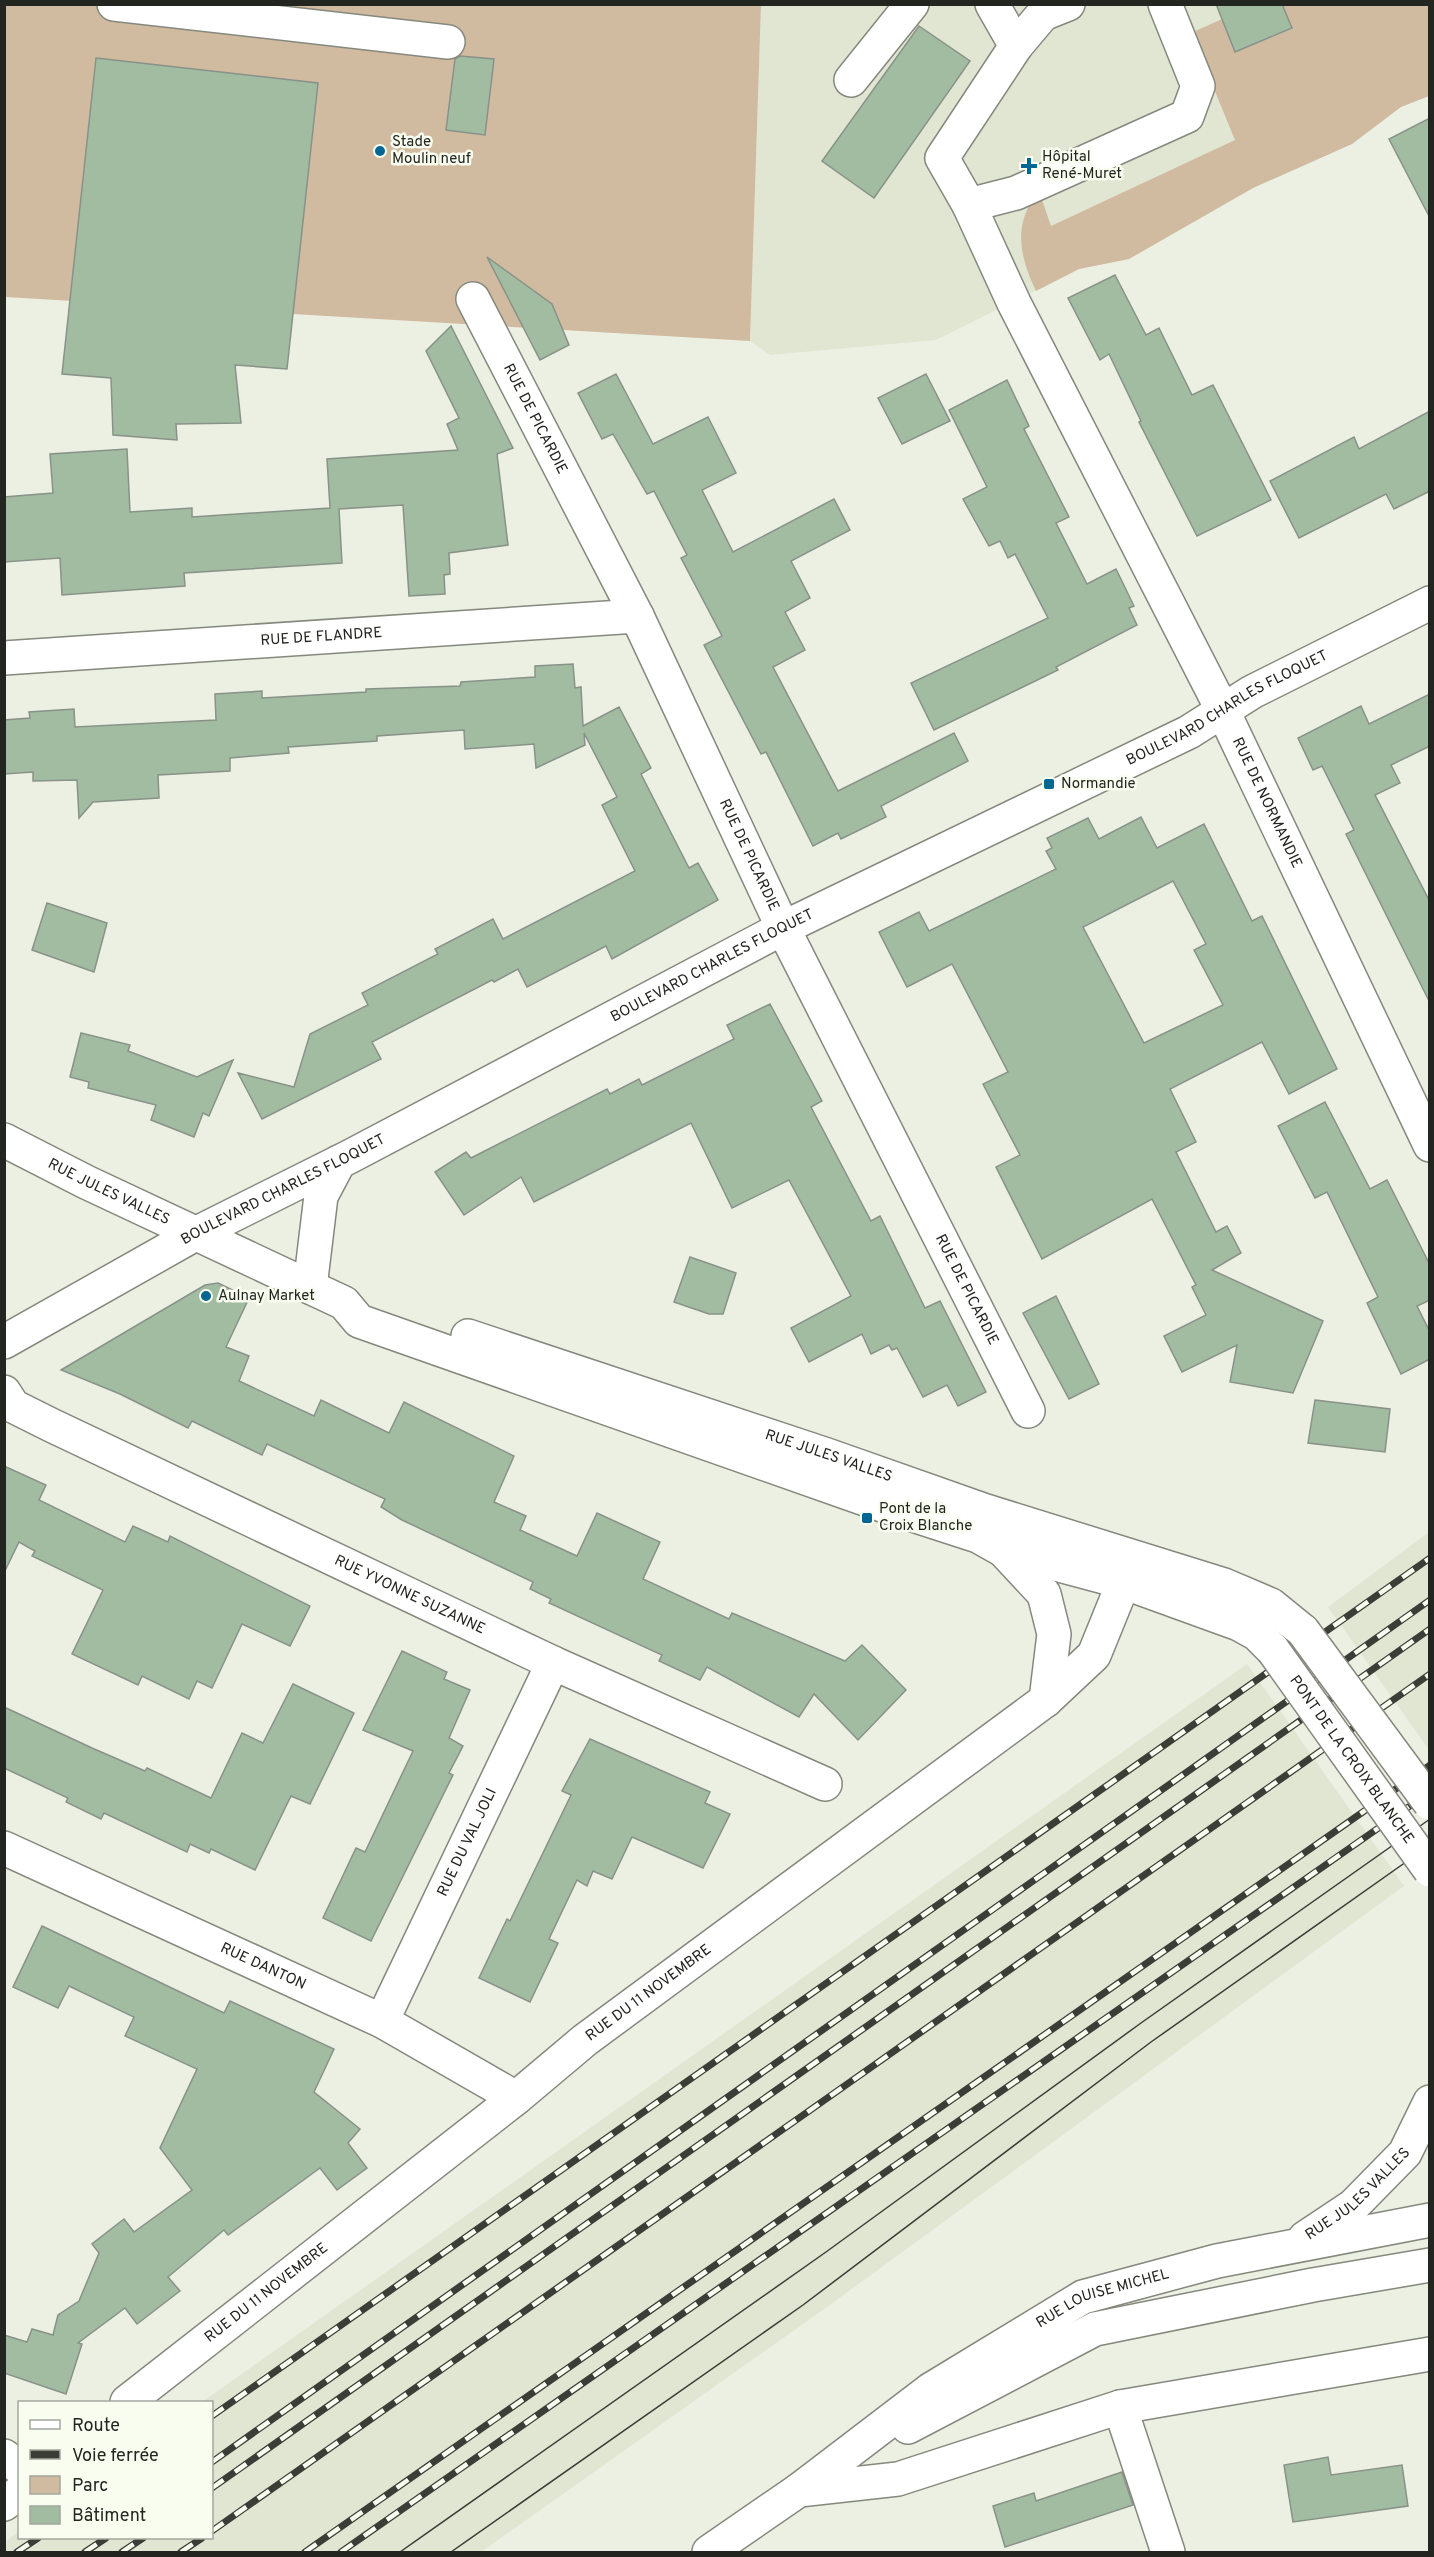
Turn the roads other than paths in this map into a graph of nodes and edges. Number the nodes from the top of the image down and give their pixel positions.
1 (114, 4) edge
2 (912, 4) edge
3 (992, 4) edge
4 (1068, 4) edge
5 (1165, 4) edge
6 (448, 42) dead end
7 (1016, 46) junction
8 (851, 80) dead end
9 (969, 206) junction
10 (473, 299) dead end
11 (1430, 603) edge
12 (637, 616) junction
13 (4, 658) edge
14 (1222, 709) junction
15 (783, 928) junction
16 (4, 1140) edge
17 (1430, 1145) edge
18 (339, 1162) junction
19 (197, 1233) junction
20 (310, 1287) junction
21 (344, 1303) junction
22 (4, 1342) edge
23 (4, 1392) edge
24 (1028, 1411) dead end
25 (1003, 1550) junction
26 (1128, 1571) junction
27 (1273, 1650) joint
28 (553, 1663) junction
29 (1046, 1700) junction
30 (825, 1784) dead end
31 (1430, 1803) edge
32 (4, 1848) edge
33 (1430, 1870) edge
34 (382, 2021) junction
35 (516, 2098) junction
36 (1430, 2102) edge
37 (1430, 2220) edge
38 (1294, 2246) junction
39 (1430, 2265) edge
40 (1430, 2354) edge
41 (130, 2401) edge
42 (1120, 2407) junction
43 (4, 2456) edge
44 (18, 2466) edge
45 (808, 2483) junction
46 (18, 2494) edge
47 (4, 2504) edge
48 (709, 2553) edge
49 (1168, 2553) edge

1 - 6 street
2 - 8 street
3 - 7 street
4 - 7 street
5 - 9 street
7 - 9 street, RUE DE NORMANDIE
9 - 14 street, RUE DE NORMANDIE
10 - 12 street, RUE DE PICARDIE
11 - 14 street, BOULEVARD CHARLES FLOQUET
12 - 13 street, RUE DE FLANDRE
12 - 15 street, RUE DE PICARDIE
14 - 15 street, BOULEVARD CHARLES FLOQUET
14 - 17 street, RUE DE NORMANDIE
15 - 18 street, BOULEVARD CHARLES FLOQUET
15 - 24 street, RUE DE PICARDIE
16 - 19 street, RUE JULES VALLES
18 - 19 street, BOULEVARD CHARLES FLOQUET
18 - 20 street
19 - 20 street, RUE JULES VALLES
19 - 22 street, BOULEVARD CHARLES FLOQUET
20 - 21 street, RUE JULES VALLES
21 - 25 street, RUE JULES VALLES
21 - 26 street, RUE JULES VALLES
23 - 28 street, RUE YVONNE SUZANNE
25 - 26 street, RUE JULES VALLES
25 - 29 street
26 - 27 street, RUE JULES VALLES
26 - 29 street, RUE DU 11 NOVEMBRE
26 - 31 street, RUE JULES VALLES, bridge
27 - 33 street, PONT DE LA CROIX BLANCHE, bridge
28 - 30 street, RUE YVONNE SUZANNE
28 - 34 street, RUE DU VAL JOLI
29 - 35 street, RUE DU 11 NOVEMBRE
32 - 34 street, RUE DANTON
34 - 35 street, RUE DANTON
35 - 41 street, RUE DU 11 NOVEMBRE
36 - 38 street, RUE JULES VALLES
37 - 38 street, RUE LOUISE MICHEL
38 - 45 street, RUE LOUISE MICHEL
39 - 45 street, RUE LOUISE MICHEL
40 - 42 street, RUE LOUISE MICHEL
42 - 45 street, RUE LOUISE MICHEL
42 - 49 street
43 - 44 street
45 - 48 street, RUE LOUISE MICHEL
46 - 47 street

